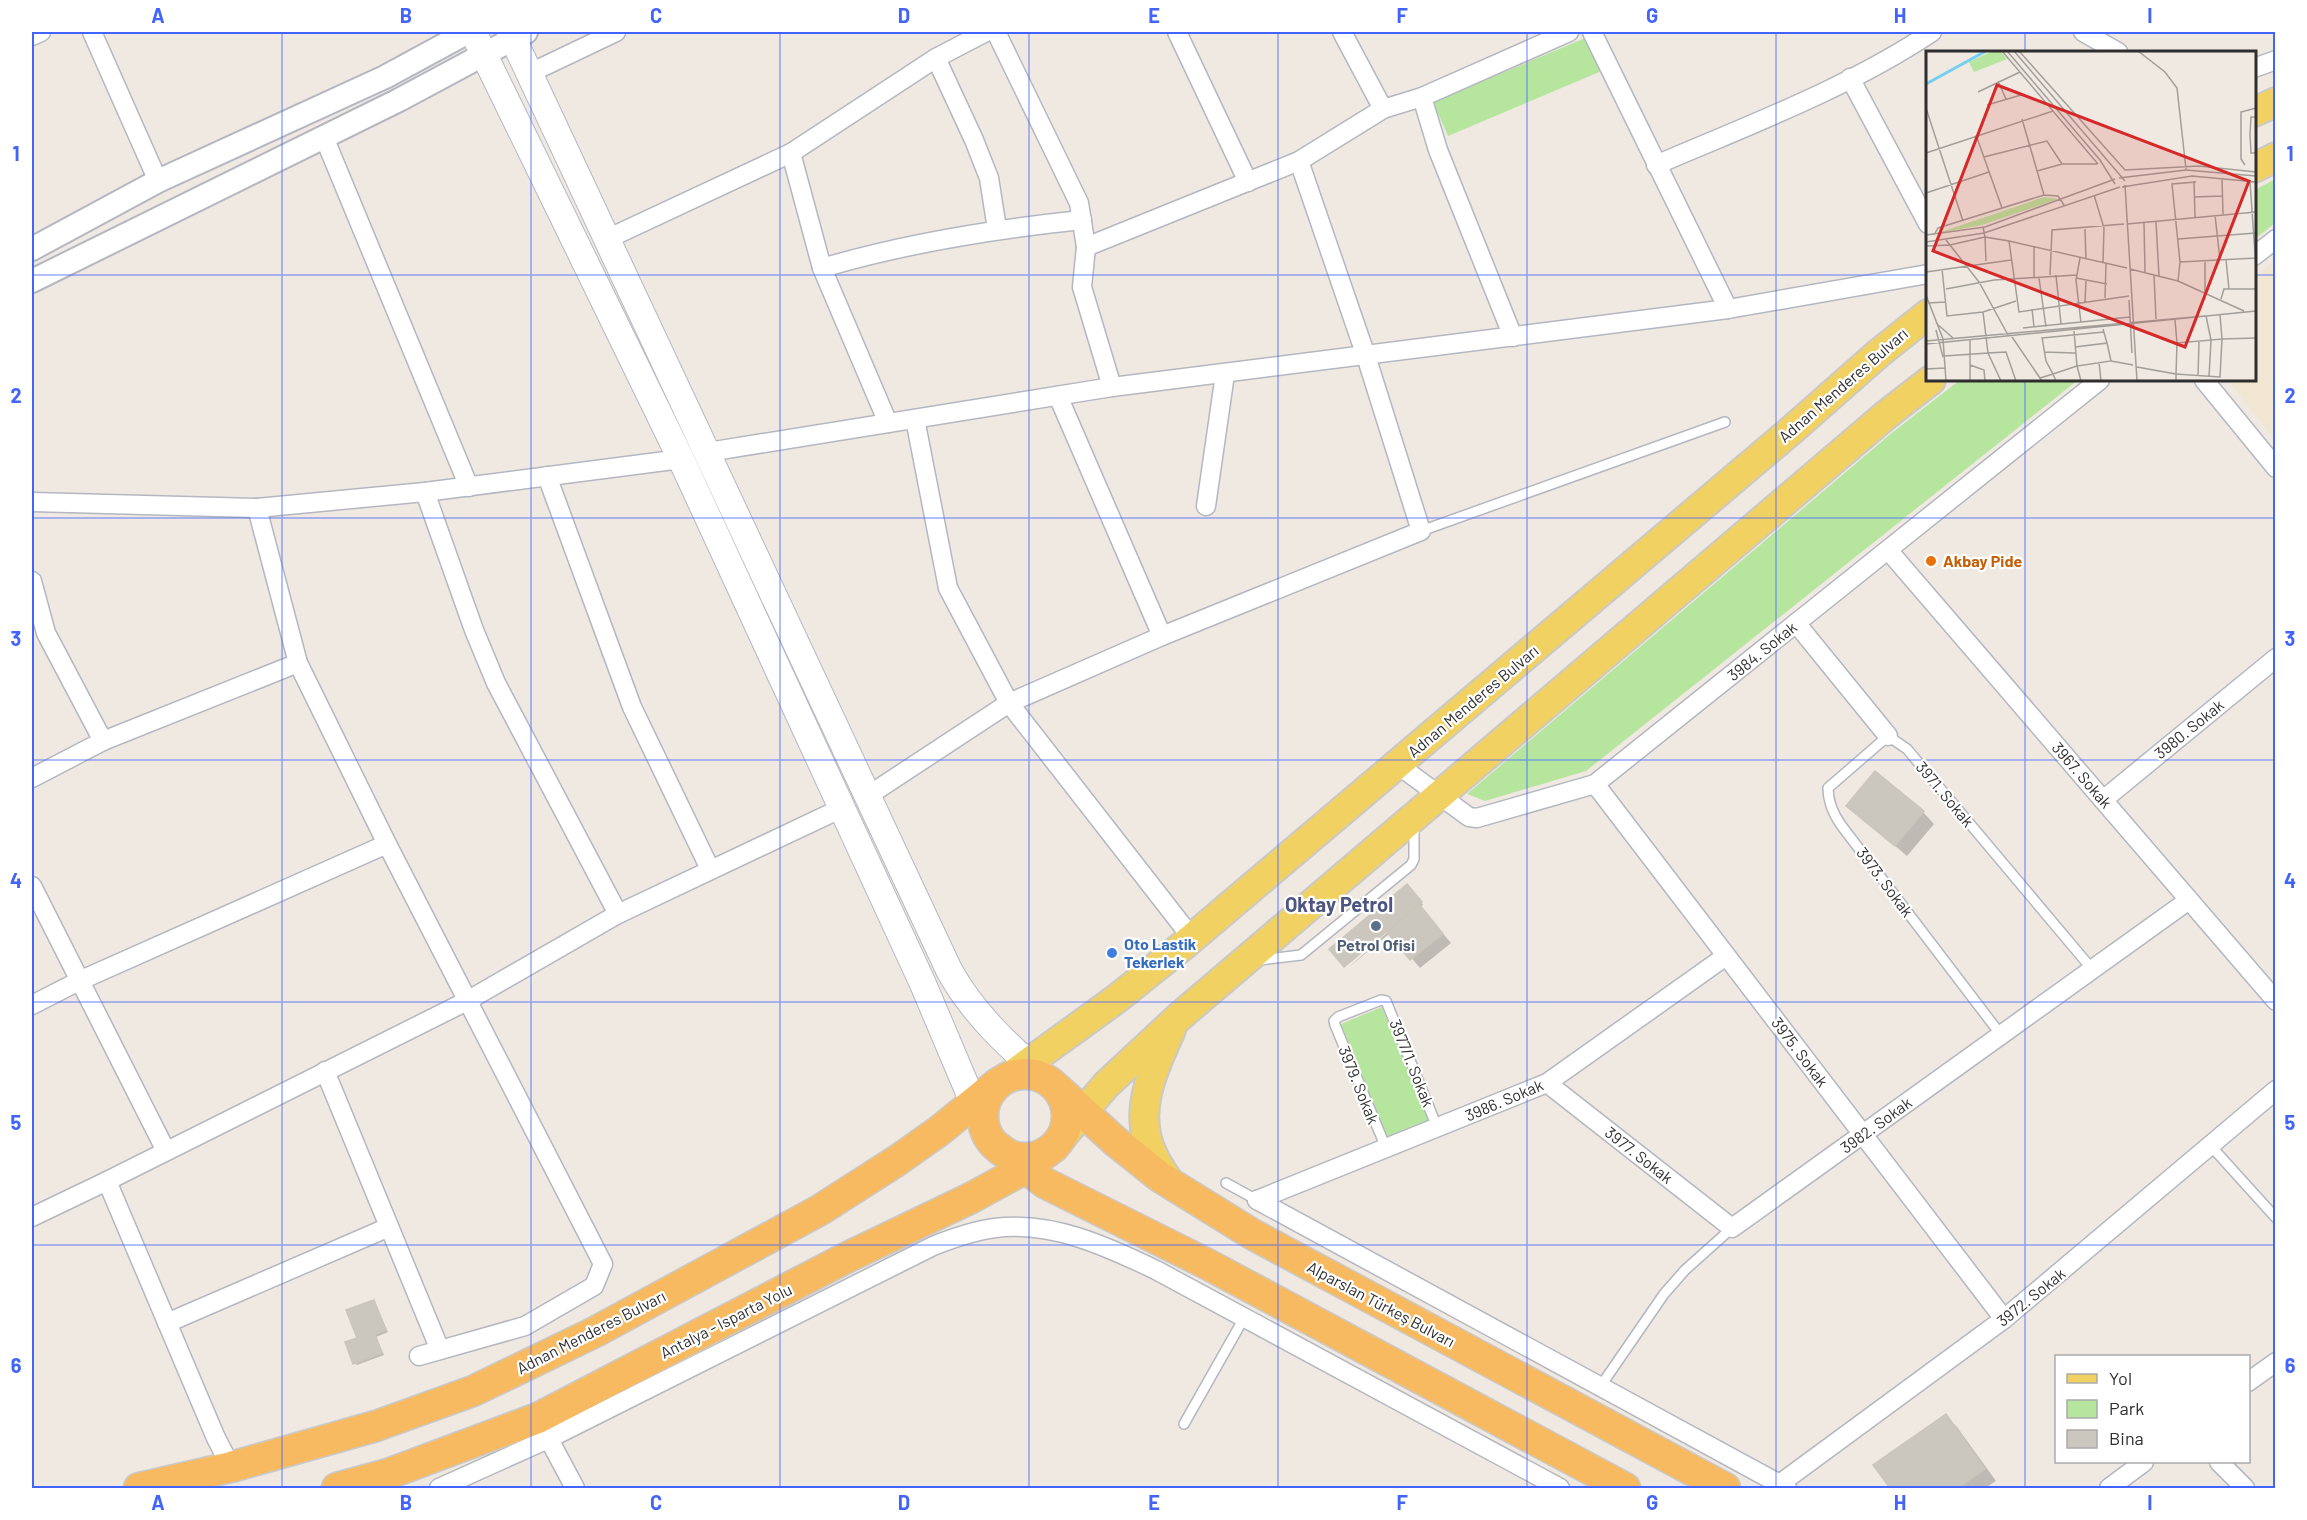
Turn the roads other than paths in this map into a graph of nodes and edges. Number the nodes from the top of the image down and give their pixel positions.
1 (41, 32) edge
2 (92, 32) edge
3 (468, 32) edge
4 (473, 32) edge
5 (616, 32) edge
6 (987, 32) edge
7 (996, 32) edge
8 (1178, 32) edge
9 (1342, 32) edge
10 (1569, 32) edge
11 (1592, 32) edge
12 (1932, 32) edge
13 (2083, 32) edge
14 (517, 34) edge
15 (32, 36) edge
16 (2116, 51) edge
17 (485, 55) junction
18 (936, 58) junction
19 (2276, 60) edge
20 (2256, 67) edge
21 (530, 73) junction
22 (1850, 78) junction
23 (1422, 98) junction
24 (2276, 102) edge
25 (1383, 109) junction
26 (2256, 111) edge
27 (324, 137) junction
28 (791, 153) junction
29 (2276, 157) edge
30 (1299, 161) junction
31 (1656, 165) junction
32 (2256, 167) edge
33 (158, 181) junction
34 (1248, 182) junction
35 (174, 211) junction
36 (1082, 220) junction
37 (1926, 220) edge
38 (997, 229) junction
39 (607, 239) junction
40 (2276, 239) edge
41 (1086, 247) junction
42 (32, 249) edge
43 (2256, 254) edge
44 (822, 268) junction
45 (1926, 274) edge
46 (32, 281) edge
47 (1728, 309) junction
48 (1926, 316) edge
49 (1513, 337) junction
50 (1366, 356) junction
51 (1225, 374) junction
52 (1930, 381) edge
53 (2099, 381) edge
54 (2205, 381) edge
55 (1112, 387) junction
56 (1058, 396) junction
57 (915, 419) junction
58 (1725, 422) dead end
59 (888, 423) junction
60 (708, 452) junction
61 (681, 459) junction
62 (2276, 468) edge
63 (547, 476) junction
64 (469, 487) junction
65 (424, 492) junction
66 (32, 502) edge
67 (1206, 506) dead end
68 (257, 508) junction
69 (1420, 531) junction
70 (1888, 549) junction
71 (32, 581) edge
72 (1796, 623) junction
73 (1162, 636) junction
74 (2276, 658) edge
75 (298, 663) junction
76 (1008, 703) junction
77 (1888, 736) junction
78 (103, 741) junction
79 (1398, 765) junction
80 (32, 778) edge
81 (1595, 784) junction
82 (1439, 796) junction
83 (866, 797) junction
84 (2103, 800) junction
85 (842, 808) junction
86 (387, 844) junction
87 (710, 869) junction
88 (32, 886) edge
89 (2189, 900) junction
90 (618, 914) junction
91 (1192, 938) junction
92 (1726, 956) junction
93 (2092, 969) junction
94 (79, 981) junction
95 (467, 1000) junction
96 (2276, 1001) edge
97 (32, 1005) edge
98 (1174, 1021) junction
99 (1334, 1021) joint
100 (2001, 1035) junction
101 (325, 1071) junction
102 (1029, 1078) junction
103 (1547, 1083) junction
104 (2276, 1090) edge
105 (973, 1104) junction
106 (1082, 1112) junction
107 (1437, 1127) junction
108 (1863, 1134) junction
109 (990, 1138) junction
110 (1058, 1142) junction
111 (2210, 1145) junction
112 (1386, 1148) junction
113 (166, 1151) junction
114 (1024, 1169) junction
115 (107, 1181) junction
116 (1226, 1183) dead end
117 (1171, 1185) junction
118 (1257, 1200) junction
119 (32, 1217) edge
120 (2276, 1218) edge
121 (389, 1227) junction
122 (1732, 1228) junction
123 (1258, 1292) junction
124 (1244, 1317) junction
125 (2004, 1319) junction
126 (167, 1323) junction
127 (440, 1350) junction
128 (419, 1356) dead end
129 (2276, 1362) edge
130 (2250, 1381) edge
131 (1600, 1387) junction
132 (1184, 1424) dead end
133 (543, 1429) junction
134 (2141, 1463) edge
135 (2221, 1463) edge
136 (231, 1467) junction
137 (1780, 1487) edge
138 (139, 1488) edge
139 (337, 1488) edge
140 (439, 1488) edge
141 (575, 1488) edge
142 (1560, 1488) edge
143 (1625, 1488) edge
144 (1725, 1488) edge
145 (2109, 1488) edge
146 (2245, 1488) edge

1 - 15 street
2 - 33 street
3 - 33 street
4 - 17 main road
5 - 21 street
6 - 18 street
7 - 36 street
8 - 34 street
9 - 25 street
10 - 23 street
11 - 31 street
12 - 22 street
13 - 16 street
14 - 17 street
14 - 21 main road
17 - 27 street
17 - 61 main road
18 - 28 street
18 - 38 street
19 - 20 street
21 - 39 main road
22 - 31 street
22 - 37 street
23 - 25 street
23 - 49 street
24 - 26 main road
25 - 30 street
27 - 35 street
27 - 64 street
28 - 39 street
28 - 44 street
29 - 32 main road
30 - 34 street
30 - 50 street
31 - 47 street
33 - 35 street
33 - 42 street
34 - 41 street
35 - 46 street
36 - 38 street
36 - 41 street
38 - 44 street
39 - 60 main road
40 - 43 street
41 - 55 street
44 - 59 street
45 - 47 street
47 - 49 street
48 - 79 main road, Adnan Menderes Bulvarı
49 - 50 street
50 - 51 street
50 - 69 street
51 - 55 street
51 - 67 street
52 - 82 main road
53 - 70 street, 3984. Sokak
54 - 62 street
55 - 56 street
56 - 57 street
56 - 73 street
57 - 59 street
57 - 76 street
58 - 69 lane
59 - 60 street
60 - 61 main road
60 - 83 main road
61 - 63 street
61 - 85 main road
63 - 64 street
63 - 87 street
64 - 65 street
65 - 68 street
65 - 90 street
66 - 68 street
68 - 75 street
69 - 73 street
70 - 72 street, 3984. Sokak
70 - 84 street, 3967. Sokak
71 - 78 street
72 - 77 street, 3971. Sokak
72 - 81 street, 3984. Sokak
73 - 76 street
74 - 84 street, 3980. Sokak
75 - 78 street
75 - 86 street
76 - 83 street
76 - 91 street
77 - 93 lane, 3971. Sokak
77 - 100 lane, 3973. Sokak
78 - 80 street
79 - 82 street, 3984. Sokak
79 - 91 main road, Adnan Menderes Bulvarı
81 - 82 street, 3984. Sokak
81 - 92 street, 3975. Sokak
82 - 98 main road
83 - 102 main road
84 - 89 street, 3967. Sokak
85 - 87 street
85 - 105 main road
86 - 94 street
86 - 95 street
87 - 90 street
88 - 94 street
89 - 93 street, 3982. Sokak
89 - 96 street, 3967. Sokak
90 - 95 street
91 - 102 main road, Adnan Menderes Bulvarı
92 - 103 street, 3986. Sokak
92 - 108 street, 3975. Sokak
93 - 100 street, 3982. Sokak
94 - 97 street
94 - 113 street
95 - 101 street
95 - 127 street
98 - 106 main road
98 - 117 main road
99 - 107 lane, 3977/1. Sokak
99 - 112 lane, 3979. Sokak
100 - 108 street, 3982. Sokak
101 - 113 street
101 - 121 street
102 - 105 highway, Adnan Menderes Bulvarı
102 - 106 highway, Alparslan Türkeş Bulvarı
102 - 109 highway
102 - 110 highway
103 - 107 street, 3986. Sokak
103 - 122 street, 3977. Sokak
104 - 111 street, 3972. Sokak
105 - 109 main road
105 - 136 highway, Adnan Menderes Bulvarı
106 - 110 main road
106 - 117 highway, Alparslan Türkeş Bulvarı
107 - 112 street, 3986. Sokak
108 - 122 street, 3982. Sokak
108 - 125 street, 3975. Sokak
109 - 110 highway
109 - 114 highway
110 - 114 highway, Antalya - Isparta Yolu
111 - 120 lane
111 - 125 street, 3972. Sokak
112 - 118 street, 3986. Sokak
113 - 115 street
114 - 123 highway
114 - 133 highway, Antalya - Isparta Yolu
115 - 119 street
115 - 126 street
116 - 118 lane
117 - 144 highway, Alparslan Türkeş Bulvarı
118 - 131 street
121 - 126 street
121 - 127 street
122 - 131 lane, 3982. Sokak
123 - 124 street
123 - 143 highway
124 - 132 lane
124 - 133 street
124 - 142 street
125 - 137 street, 3972. Sokak
126 - 136 street
127 - 128 street
129 - 130 street
131 - 137 street
133 - 139 highway, Antalya - Isparta Yolu
133 - 140 street
133 - 141 street
134 - 145 street
135 - 146 street
136 - 138 highway, Adnan Menderes Bulvarı

